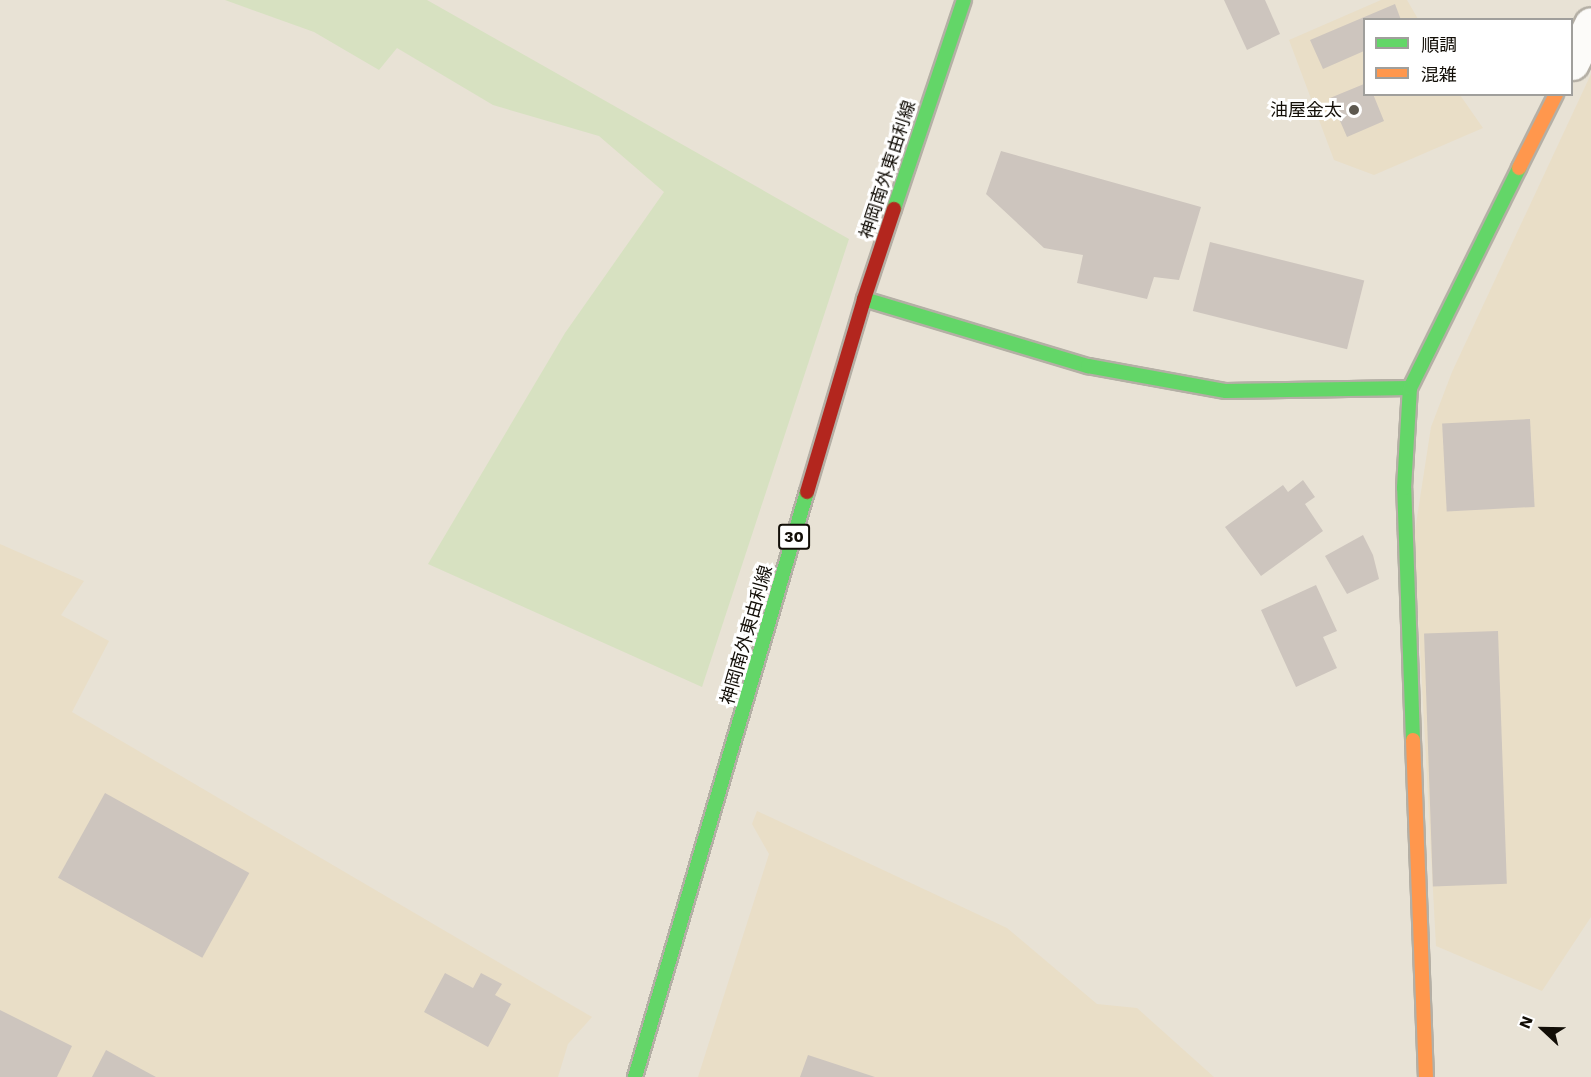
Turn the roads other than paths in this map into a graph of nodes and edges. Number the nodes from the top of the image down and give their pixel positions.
1 (964, 0) edge
2 (1591, 24) edge
3 (1573, 61) edge
4 (1555, 96) edge
5 (864, 298) junction
6 (1410, 388) junction
7 (635, 1077) edge
8 (1426, 1077) edge

1 - 5 street, 神岡南外東由利線 / 30
2 - 3 street
4 - 6 street
5 - 6 street
5 - 7 street, 神岡南外東由利線 / 30
6 - 8 street

